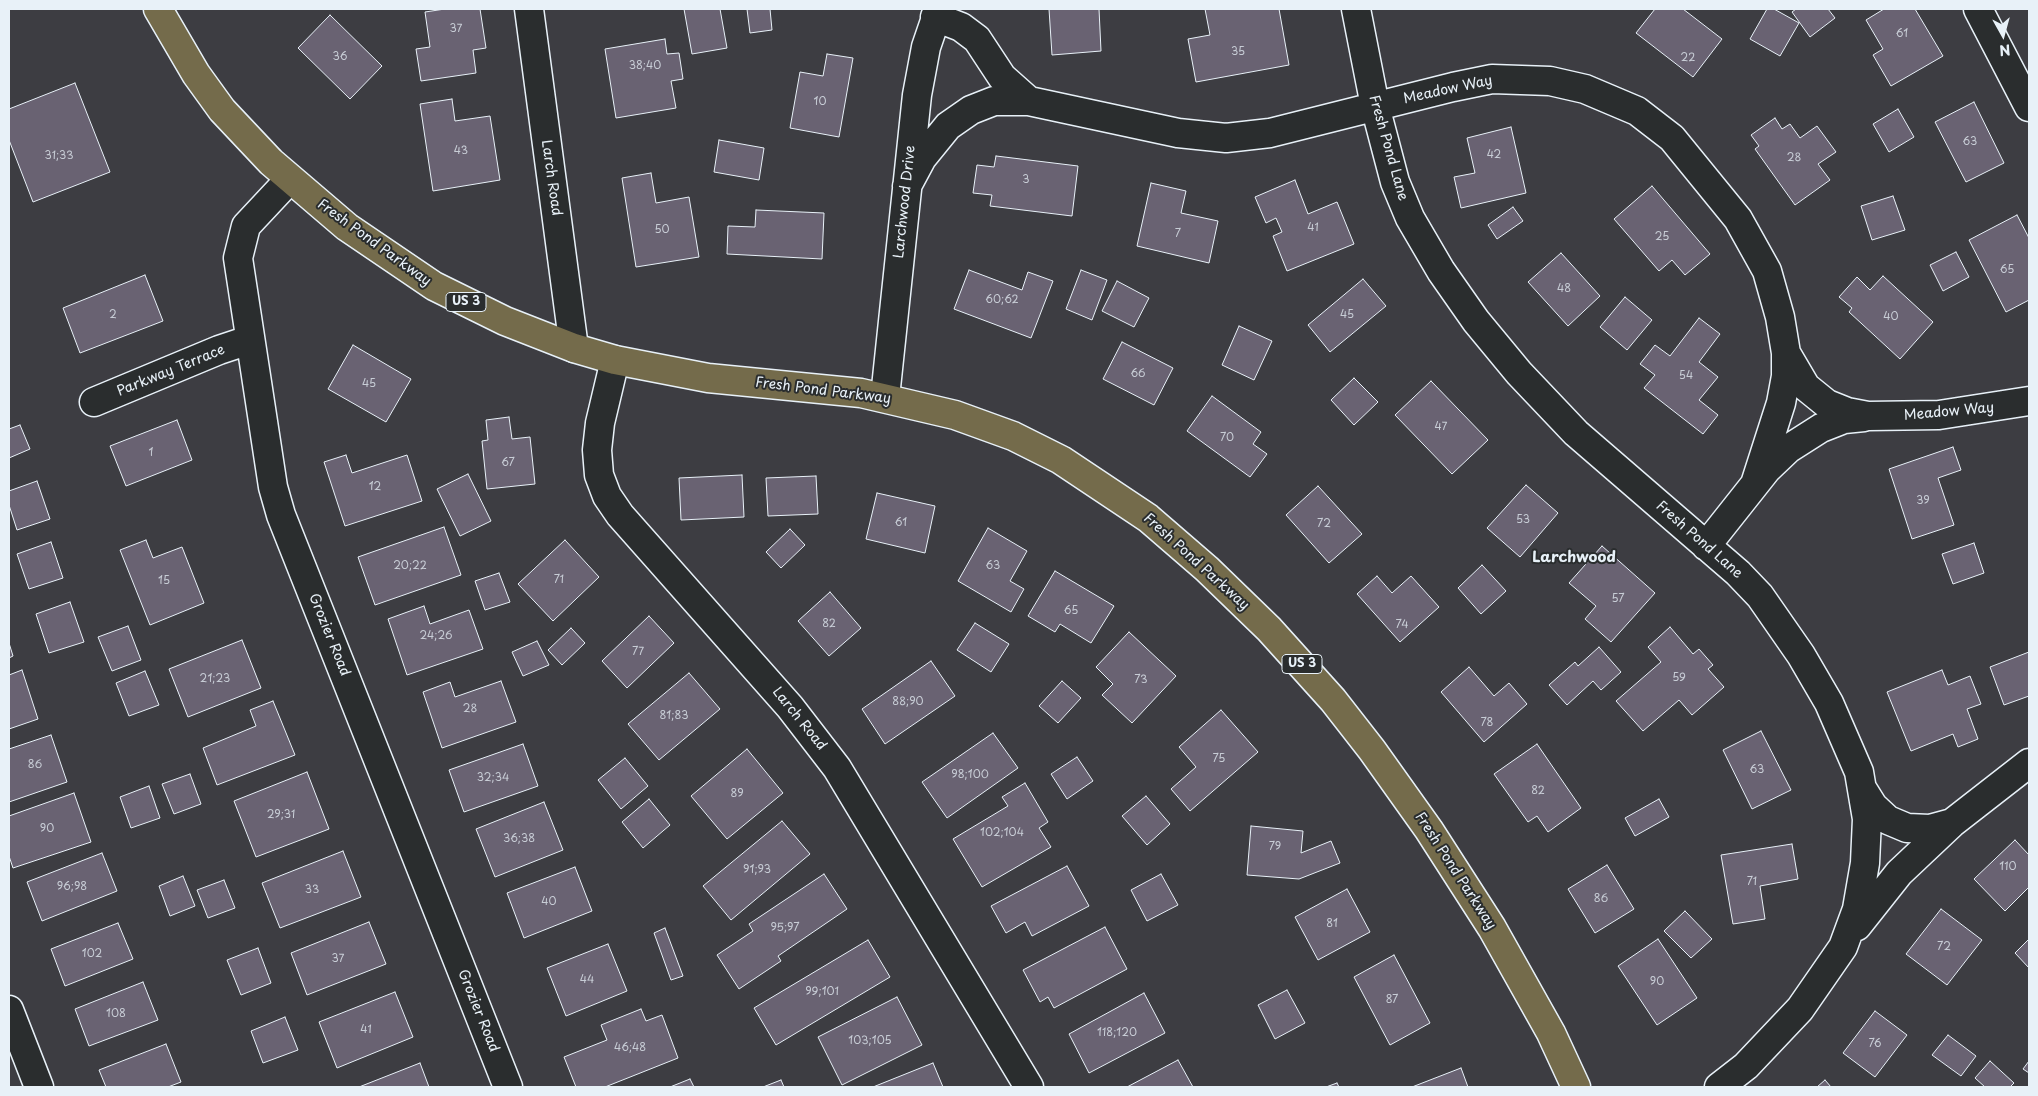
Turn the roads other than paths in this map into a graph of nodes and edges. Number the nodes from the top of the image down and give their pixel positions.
1 (158, 9) edge
2 (529, 9) edge
3 (1356, 9) edge
4 (1978, 9) edge
5 (937, 13) edge
6 (1028, 101) junction
7 (1374, 106) junction
8 (2029, 108) edge
9 (290, 179) junction
10 (907, 186) junction
11 (249, 340) junction
12 (574, 348) junction
13 (1786, 353) junction
14 (615, 360) junction
15 (884, 397) junction
16 (2029, 401) edge
17 (94, 402) dead end
18 (1868, 416) junction
19 (1755, 484) junction
20 (1706, 546) junction
21 (2029, 763) edge
22 (1863, 790) junction
23 (1952, 823) junction
24 (1843, 947) junction
25 (9, 1010) edge
26 (39, 1087) edge
27 (508, 1087) edge
28 (1029, 1087) edge
29 (1576, 1087) edge
30 (1719, 1087) edge

1 - 9 highway, Fresh Pond Parkway / US 3
2 - 12 street, Larch Road
3 - 7 street, Fresh Pond Lane
4 - 8 street
5 - 6 street
5 - 10 street, Larchwood Drive
6 - 7 street, Meadow Way
6 - 10 street, Meadow Way
7 - 13 street, Meadow Way
7 - 20 street, Fresh Pond Lane
9 - 11 street, Grozier Road
9 - 12 highway, Fresh Pond Parkway / US 3
10 - 15 street, Larchwood Drive
11 - 17 street, Parkway Terrace
11 - 27 street, Grozier Road
12 - 14 highway, Fresh Pond Parkway / US 3
13 - 18 street, Meadow Way
13 - 19 street, Meadow Way
14 - 15 highway, Fresh Pond Parkway / US 3
14 - 28 street, Larch Road
15 - 29 highway, Fresh Pond Parkway / US 3
16 - 18 street, Meadow Way
18 - 19 street, Meadow Way
19 - 20 street, Meadow Way
20 - 22 street, Fresh Pond Lane
21 - 23 street
22 - 23 street
22 - 24 street, Fresh Pond Lane
23 - 24 street
24 - 30 street, Fresh Pond Lane
25 - 26 street

